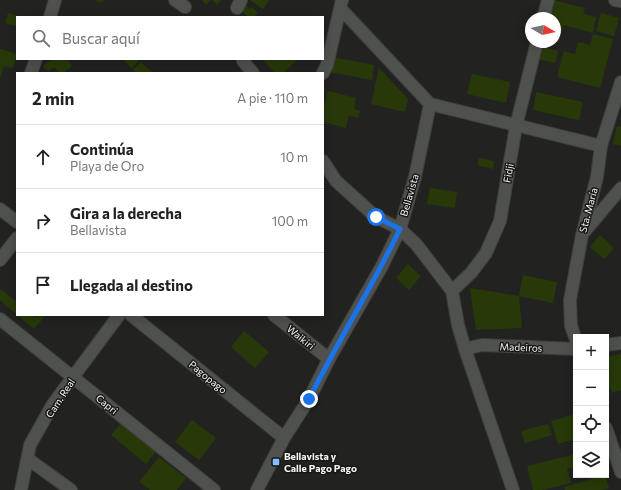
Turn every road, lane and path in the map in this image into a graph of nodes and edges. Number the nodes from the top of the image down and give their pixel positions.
1 (55, 0) edge
2 (175, 0) edge
3 (548, 0) edge
4 (615, 0) edge
5 (621, 1) edge
6 (342, 5) edge
7 (185, 7) dead end
8 (545, 12) edge
9 (50, 16) edge
10 (536, 48) edge
11 (36, 60) edge
12 (242, 61) dead end
13 (32, 72) edge
14 (252, 72) edge
15 (324, 72) edge
16 (621, 82) edge
17 (430, 104) junction
18 (516, 126) junction
19 (601, 146) junction
20 (324, 162) edge
21 (621, 188) edge
22 (0, 209) edge
23 (16, 221) edge
24 (400, 229) junction
25 (582, 234) junction
26 (16, 239) edge
27 (0, 260) edge
28 (452, 291) junction
29 (118, 316) edge
30 (132, 316) edge
31 (275, 316) edge
32 (0, 319) edge
33 (574, 334) edge
34 (621, 343) edge
35 (609, 345) edge
36 (466, 349) junction
37 (573, 349) edge
38 (328, 359) junction
39 (74, 377) junction
40 (609, 437) edge
41 (284, 438) junction
42 (28, 459) junction
43 (621, 472) edge
44 (21, 490) edge
45 (71, 490) edge
46 (214, 490) edge
47 (257, 490) edge
48 (513, 490) edge

1 - 9 street
2 - 7 street
3 - 8 street
4 - 5 street
6 - 15 street
6 - 17 street
10 - 18 street, Fidji
11 - 13 street
12 - 14 street
16 - 19 street, Sta. María
17 - 18 street
17 - 24 street, Bellavista
18 - 19 street
18 - 28 street, Fidji
19 - 25 street, Sta. María
20 - 24 street
21 - 25 street
22 - 23 street
24 - 28 street
24 - 38 street, Bellavista
25 - 33 street, Sta. María
26 - 27 street
28 - 36 street
29 - 39 street, Cam. Real
30 - 41 street, Pagopago
31 - 38 street, Waikiri
32 - 39 street, Capri
34 - 35 street
36 - 37 street, Madeiros
36 - 48 street
38 - 41 street, Bellavista
39 - 42 street, Cam. Real
39 - 46 street, Capri
40 - 43 street
41 - 47 street, Bellavista
42 - 44 street, Cam. Real
42 - 45 street

